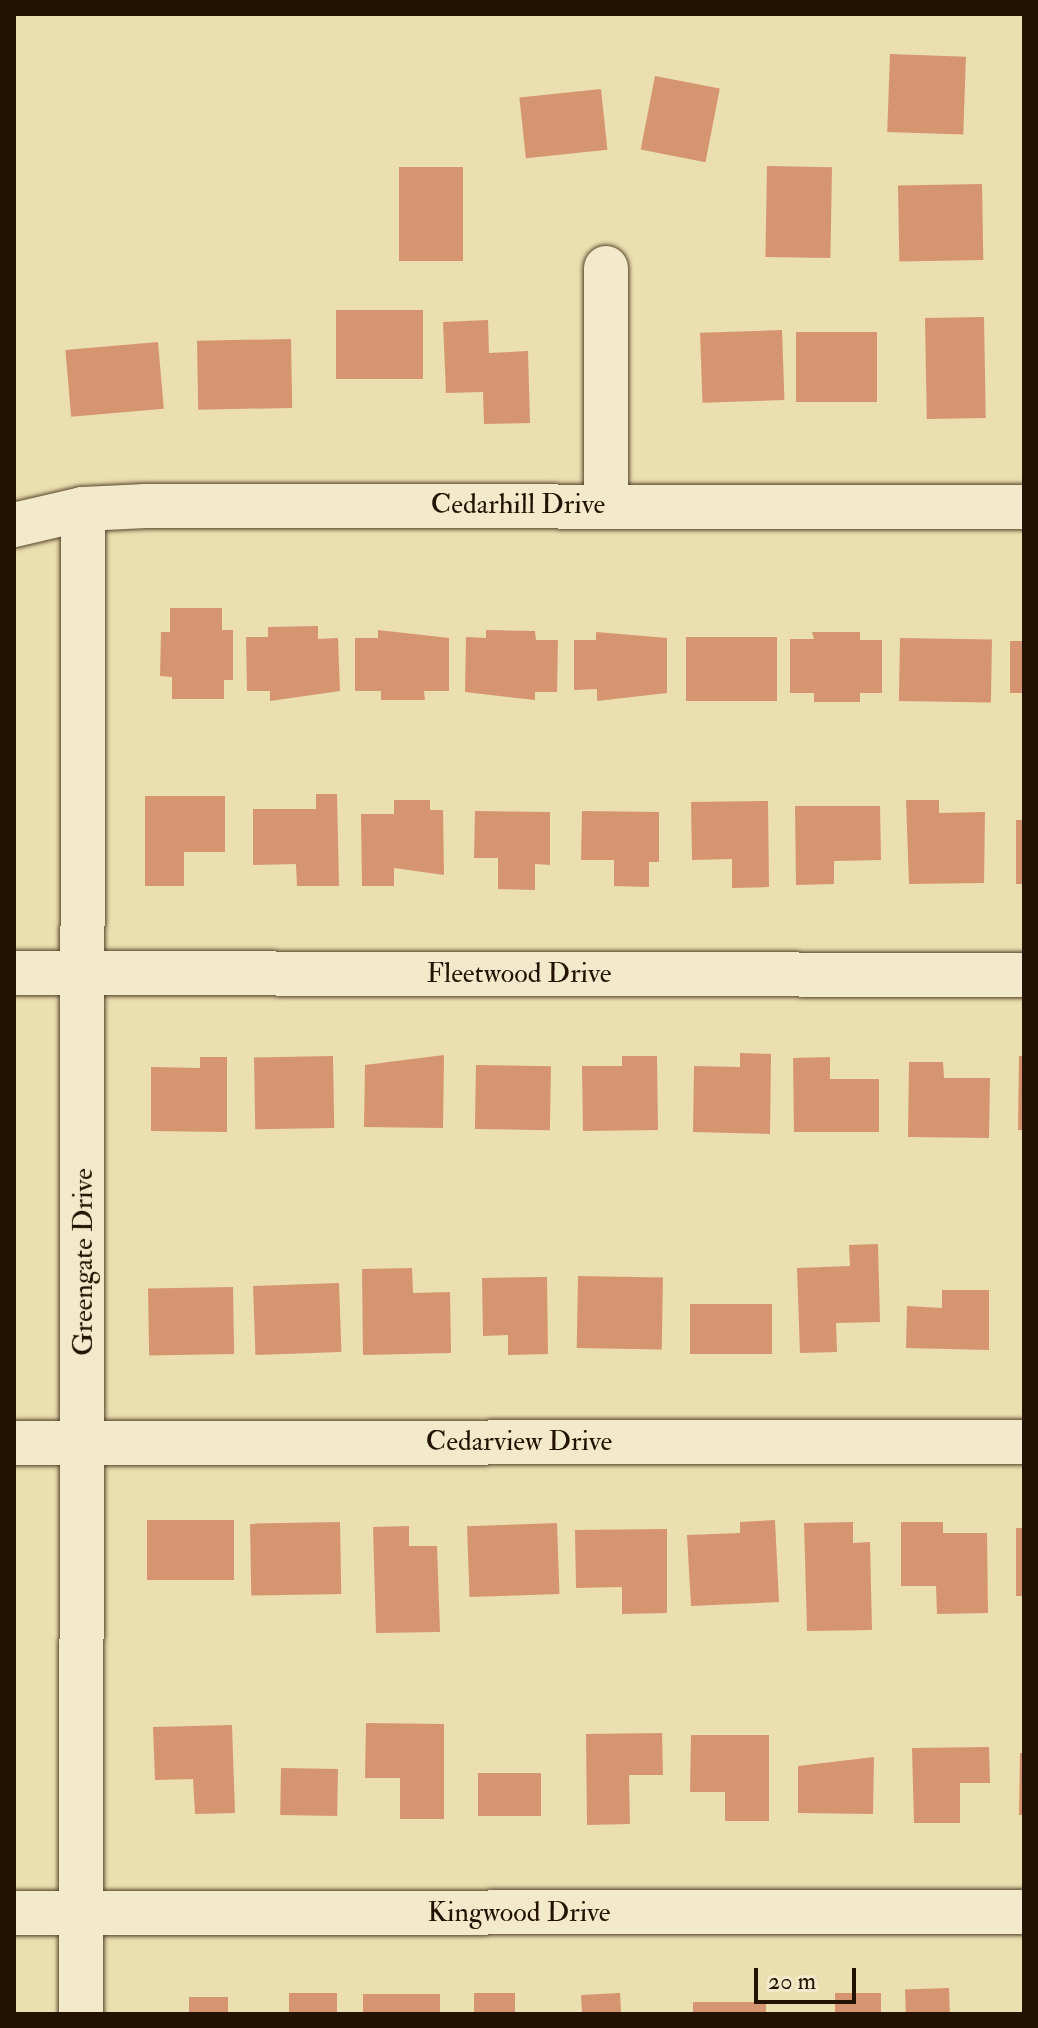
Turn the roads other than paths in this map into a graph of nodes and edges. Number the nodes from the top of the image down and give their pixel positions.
1 (606, 268) dead end
2 (606, 505) junction
3 (1024, 507) edge
4 (83, 509) junction
5 (14, 525) edge
6 (14, 973) edge
7 (82, 973) junction
8 (1024, 975) edge
9 (1024, 1442) edge
10 (14, 1443) edge
11 (85, 1443) junction
12 (1024, 1912) edge
13 (14, 1913) edge
14 (81, 1913) junction
15 (81, 2014) edge

1 - 2 street
2 - 3 street, Cedarhill Drive
2 - 4 street, Cedarhill Drive
4 - 5 street, Cedarhill Drive
4 - 7 street, Greengate Drive
6 - 7 street, Fleetwood Drive
7 - 8 street, Fleetwood Drive
7 - 11 street, Greengate Drive
9 - 11 street, Cedarview Drive
10 - 11 street, Cedarview Drive
11 - 14 street, Greengate Drive
12 - 14 street, Kingwood Drive
13 - 14 street, Kingwood Drive
14 - 15 street, Greengate Drive

